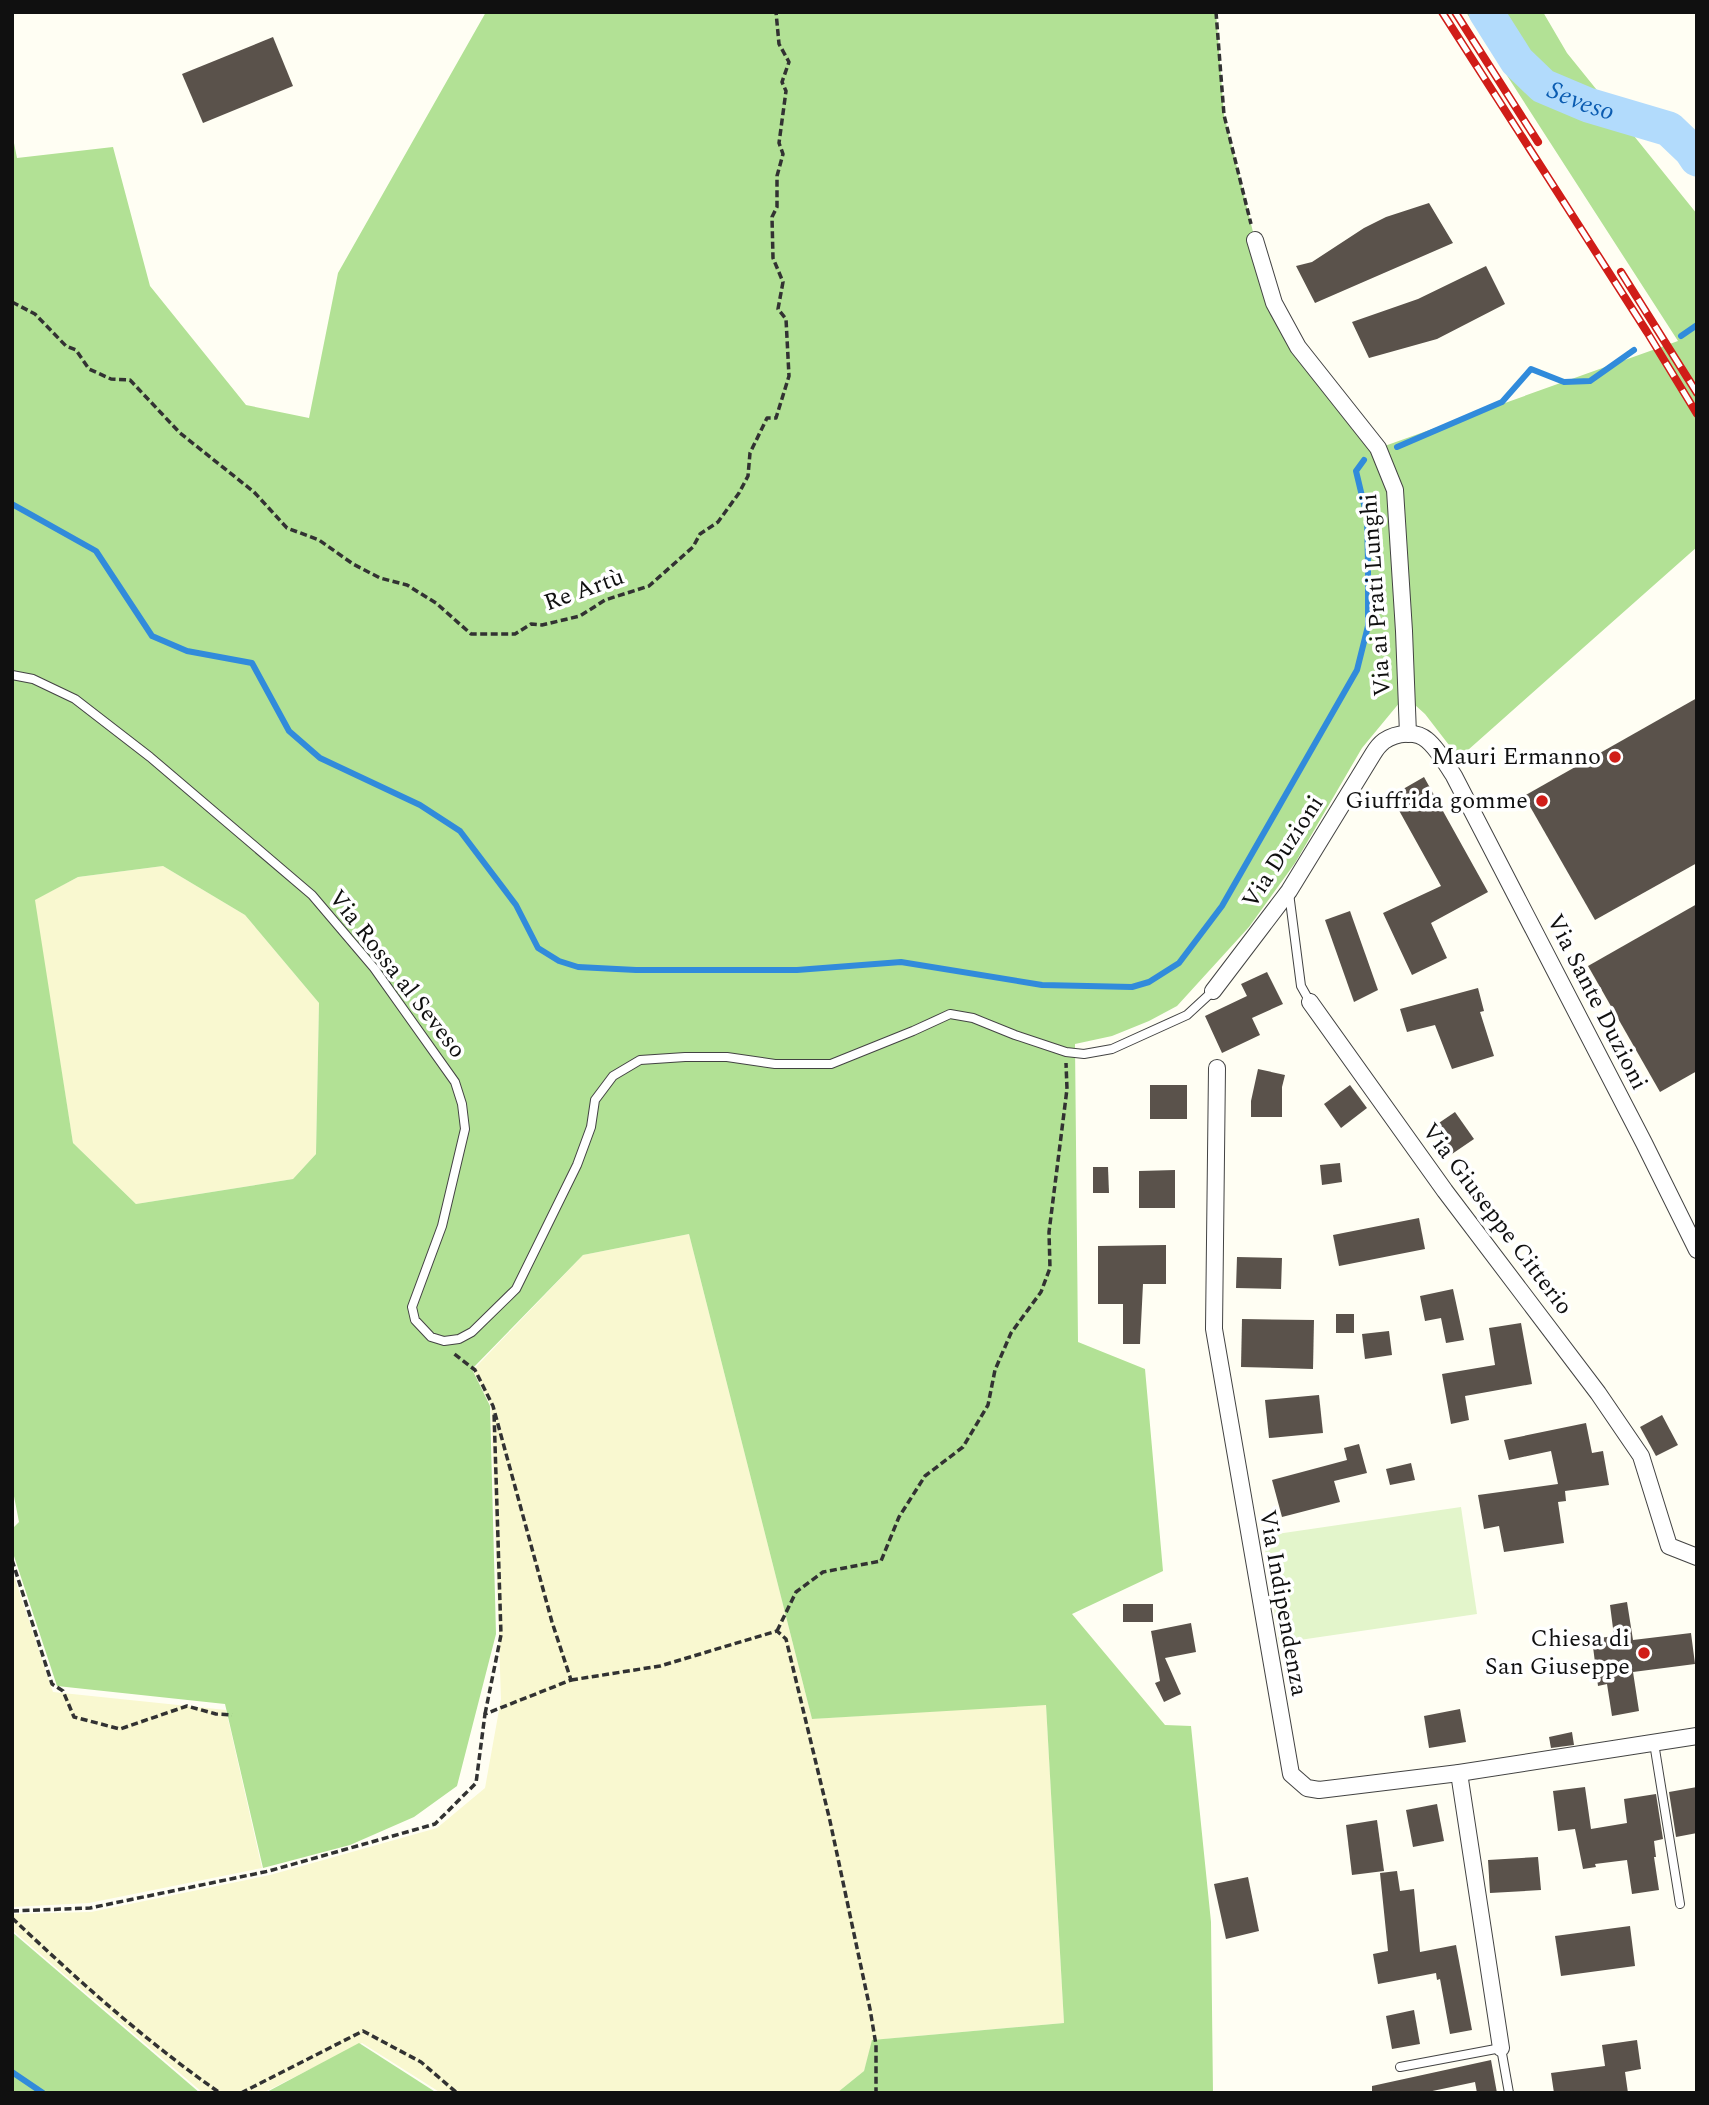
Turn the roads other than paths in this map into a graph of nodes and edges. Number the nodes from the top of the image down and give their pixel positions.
1 (1255, 240) road end
2 (12, 675) edge
3 (1408, 734) junction
4 (1289, 891) junction
5 (1213, 991) joint
6 (1310, 1002) joint
7 (1217, 1068) dead end
8 (1697, 1250) edge
9 (1697, 1557) edge
10 (1697, 1736) edge
11 (1654, 1743) junction
12 (1460, 1773) junction
13 (1680, 1904) dead end
14 (1502, 2049) junction
15 (1400, 2067) dead end
16 (1509, 2093) edge

1 - 3 street, Via ai Prati Lunghi
2 - 5 lane, Via Rossa al Seveso
3 - 4 street, Via Duzioni
3 - 8 street, Via Sante Duzioni
4 - 5 street, Via Duzioni
4 - 6 lane, Via Giuseppe Citterio
6 - 9 street, Via Giuseppe Citterio
7 - 12 street, Via Indipendenza
10 - 11 street, Via Indipendenza
11 - 12 street, Via Indipendenza
11 - 13 lane
12 - 14 street
14 - 15 lane
14 - 16 lane

